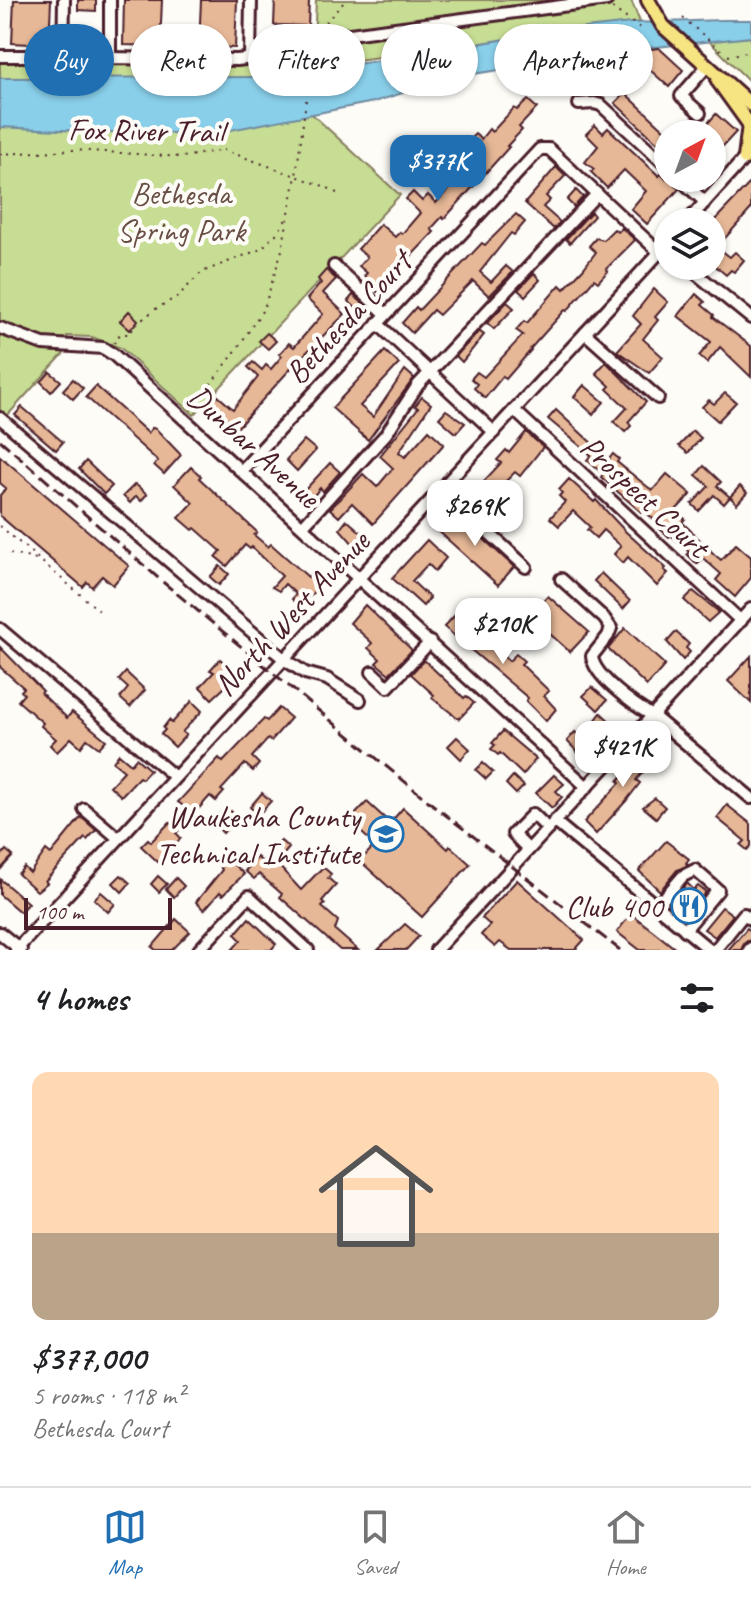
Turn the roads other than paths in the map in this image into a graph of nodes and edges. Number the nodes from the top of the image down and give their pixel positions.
1 (64, 0) edge
2 (110, 0) edge
3 (251, 0) edge
4 (605, 0) edge
5 (648, 0) edge
6 (64, 24) edge
7 (110, 24) edge
8 (251, 24) edge
9 (365, 32) edge
10 (0, 56) edge
11 (24, 56) edge
12 (114, 58) edge
13 (248, 59) edge
14 (707, 66) junction
15 (579, 104) dead end
16 (751, 105) edge
17 (700, 113) dead end
18 (654, 154) edge
19 (748, 154) edge
20 (694, 192) edge
21 (597, 194) junction
22 (705, 202) junction
23 (700, 208) edge
24 (654, 239) edge
25 (654, 260) edge
26 (334, 266) dead end
27 (704, 280) edge
28 (386, 314) junction
29 (751, 318) edge
30 (377, 323) junction
31 (0, 328) edge
32 (585, 333) junction
33 (430, 372) junction
34 (658, 398) dead end
35 (514, 410) junction
36 (0, 418) edge
37 (494, 432) junction
38 (242, 470) junction
39 (441, 489) junction
40 (303, 526) junction
41 (526, 567) dead end
42 (359, 577) junction
43 (561, 579) dead end
44 (751, 609) edge
45 (741, 621) junction
46 (0, 629) edge
47 (430, 642) junction
48 (284, 659) junction
49 (372, 672) dead end
50 (360, 700) dead end
51 (653, 716) junction
52 (175, 777) junction
53 (587, 787) junction
54 (751, 798) edge
55 (84, 809) dead end
56 (551, 825) junction
57 (118, 838) junction
58 (528, 849) junction
59 (657, 906) junction
60 (751, 919) edge
61 (685, 930) junction
62 (0, 933) edge
63 (18, 949) edge
64 (199, 950) edge
65 (308, 950) edge
66 (436, 950) edge
67 (712, 950) edge

1 - 6 street
2 - 7 street
3 - 8 street
4 - 9 street
5 - 14 main road
10 - 11 street
12 - 13 street
14 - 16 main road
14 - 17 street
14 - 19 main road
15 - 18 street
19 - 22 street
20 - 22 street
21 - 24 street
21 - 28 street, Bethesda Court
21 - 33 street
22 - 23 street
25 - 32 street, North West Avenue
26 - 28 street
27 - 29 street
28 - 30 street, Bethesda Court
30 - 33 street
30 - 38 street, Bethesda Court
31 - 38 street, Dunbar Avenue
32 - 34 street
32 - 35 street, North West Avenue
33 - 37 street
33 - 40 street
35 - 37 street, North West Avenue
35 - 45 street, Prospect Court
36 - 48 street
37 - 39 street, North West Avenue
38 - 40 street, Dunbar Avenue
39 - 41 street
39 - 42 street, North West Avenue
40 - 42 street, Dunbar Avenue
42 - 47 street, Dunbar Avenue
42 - 48 street, North West Avenue
43 - 51 street
44 - 45 street
45 - 51 street
46 - 52 street
47 - 49 street
47 - 53 street, Dunbar Avenue
48 - 50 street
48 - 52 street, North West Avenue
51 - 53 street
51 - 54 street
52 - 57 street, North West Avenue
53 - 56 street
55 - 57 street
56 - 58 street
56 - 58 street
56 - 59 street
57 - 63 street, North West Avenue
58 - 66 street
59 - 61 street
59 - 61 street
60 - 67 street
61 - 67 street
62 - 63 street
64 - 65 street

